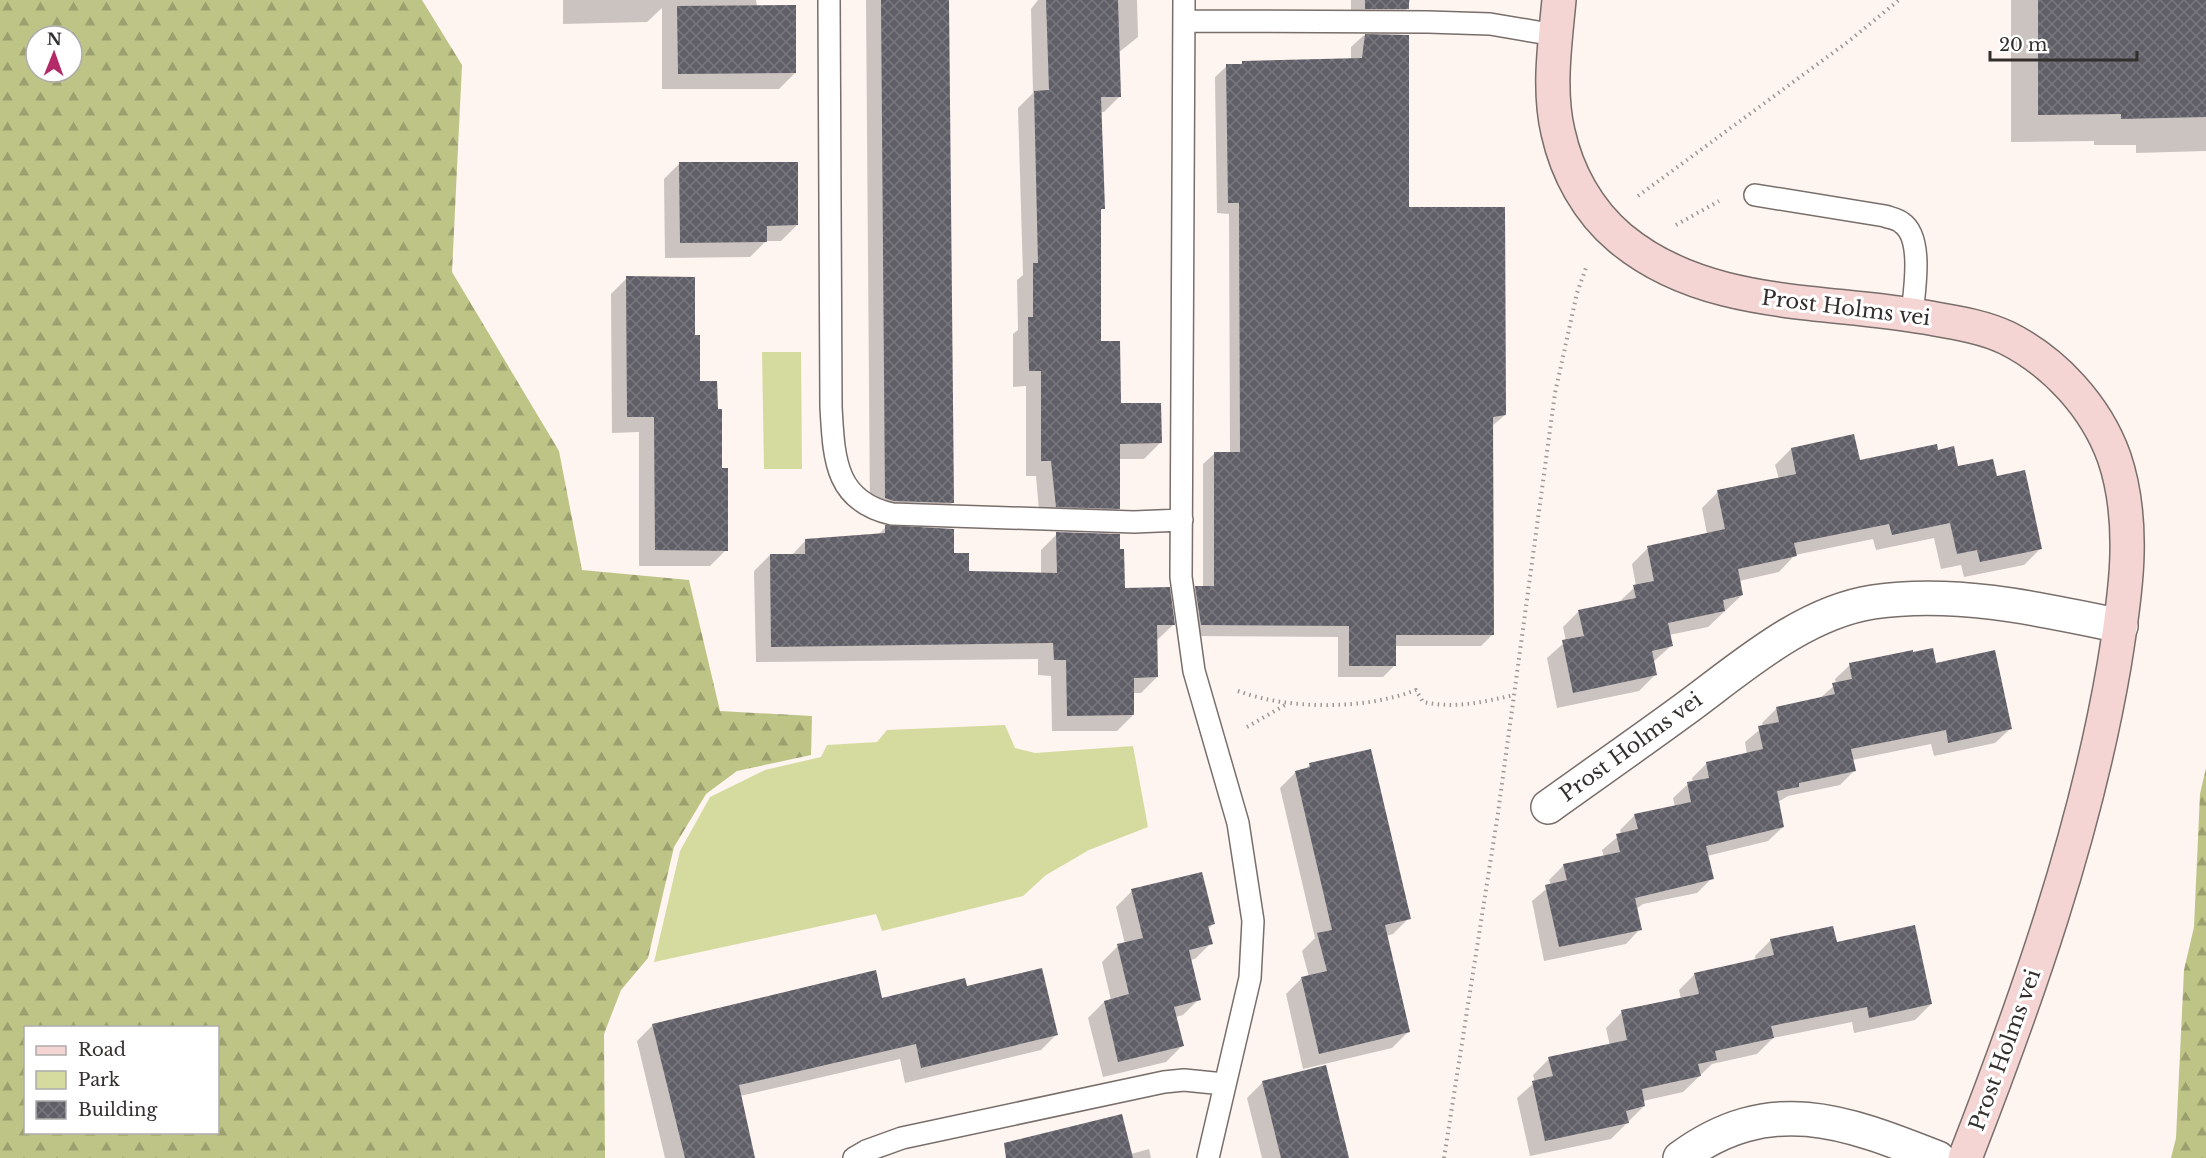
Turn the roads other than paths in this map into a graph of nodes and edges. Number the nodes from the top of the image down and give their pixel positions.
1 (829, 0) edge
2 (1184, 0) edge
3 (1559, 0) edge
4 (1184, 21) junction
5 (1555, 35) junction
6 (1755, 195) road end
7 (1912, 315) junction
8 (1182, 520) junction
9 (2121, 626) junction
10 (1548, 807) dead end
11 (1224, 1084) junction
12 (854, 1158) edge
13 (1208, 1158) edge
14 (1680, 1158) edge
15 (1938, 1158) edge
16 (1965, 1158) edge

1 - 8 lane
2 - 4 lane
3 - 5 street, Prost Holms vei
4 - 5 lane
4 - 8 lane
5 - 7 street, Prost Holms vei
6 - 7 lane
7 - 9 street, Prost Holms vei
8 - 11 lane
9 - 10 street, Prost Holms vei
9 - 16 street, Prost Holms vei
11 - 12 lane
11 - 13 lane
14 - 15 street

